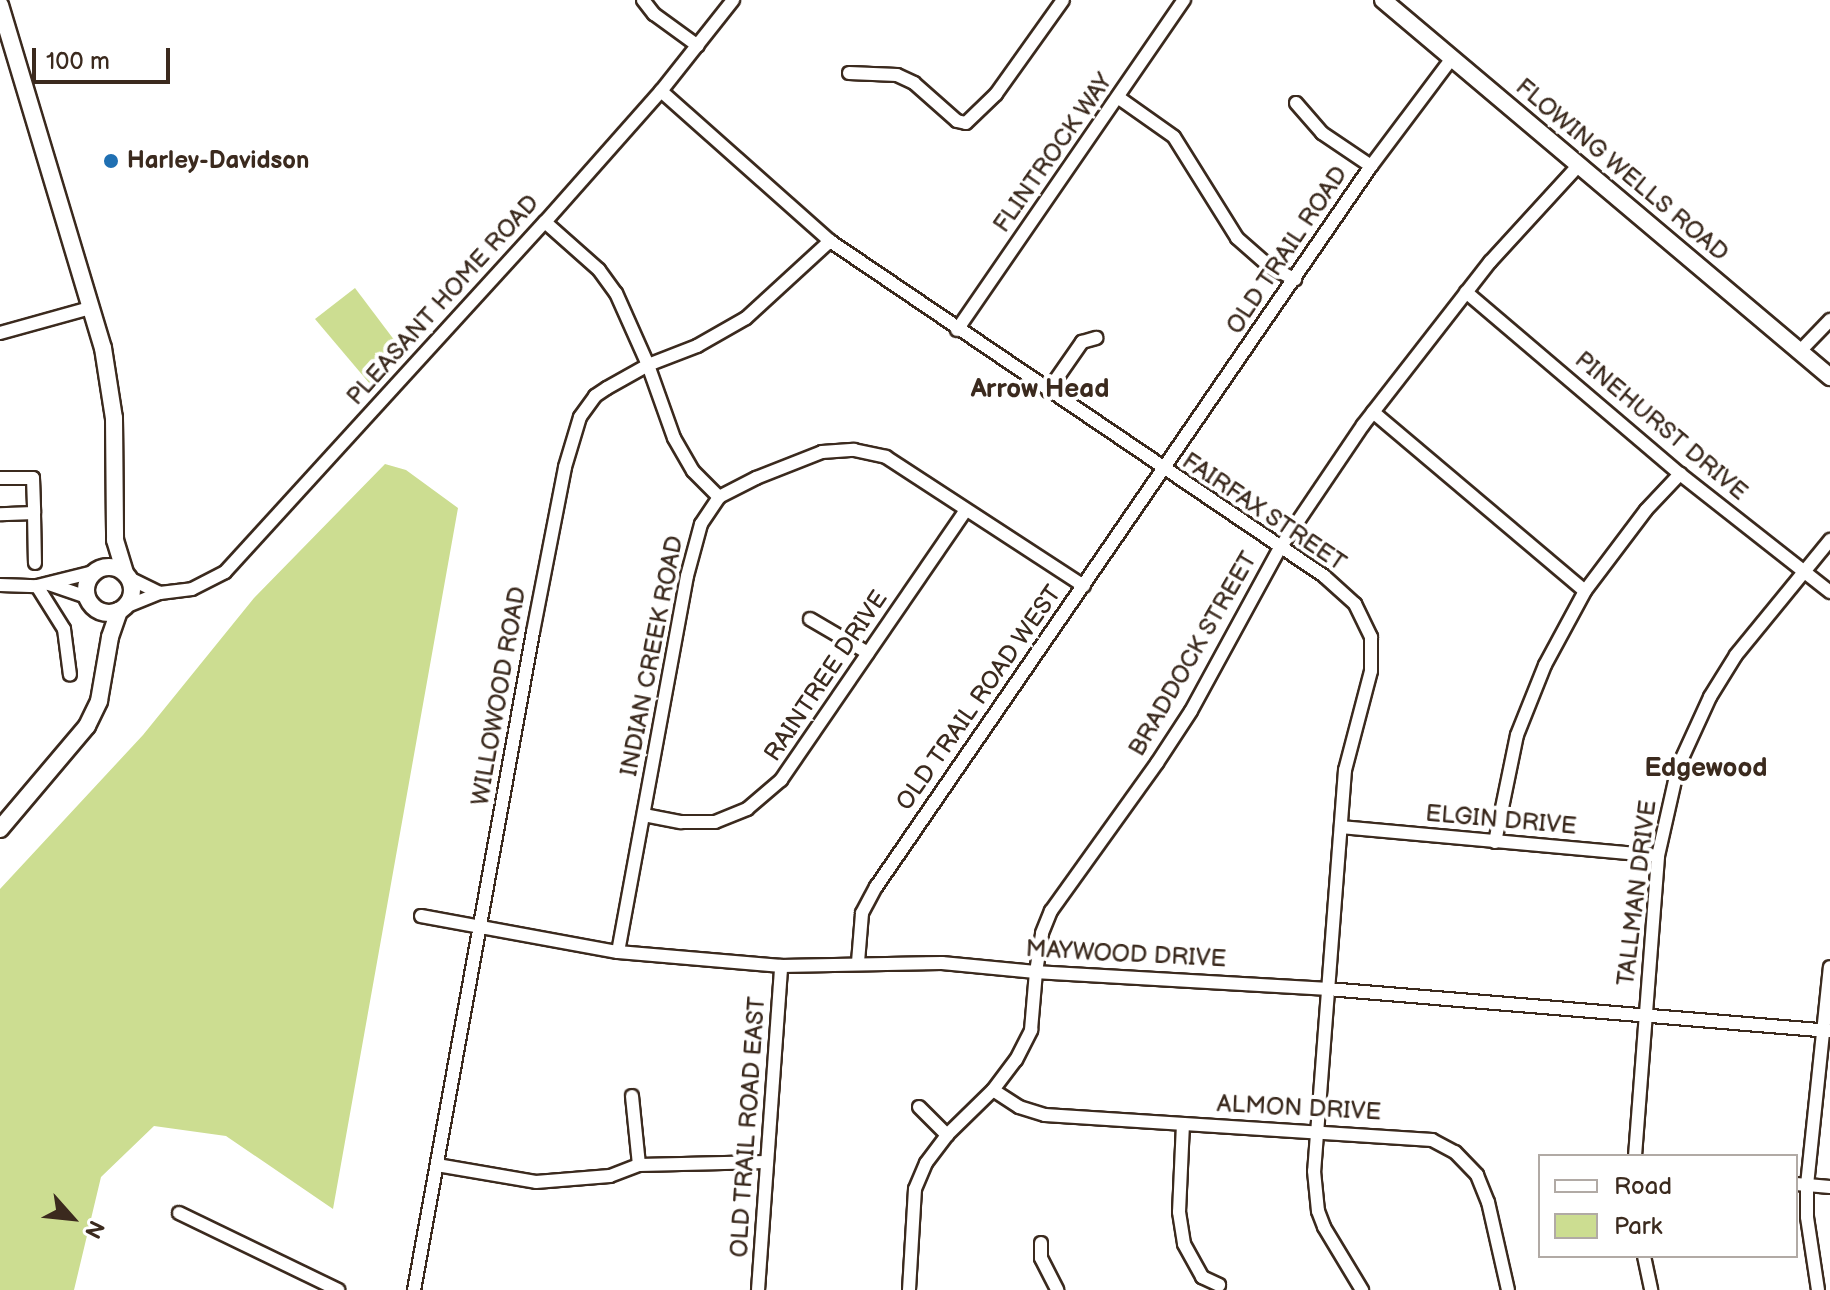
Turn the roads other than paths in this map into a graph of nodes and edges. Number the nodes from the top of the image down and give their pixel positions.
1 (643, 0) edge
2 (733, 0) edge
3 (1063, 0) edge
4 (1184, 0) edge
5 (1383, 0) edge
6 (0, 5) edge
7 (698, 46) junction
8 (1452, 58) junction
9 (849, 73) dead end
10 (661, 91) junction
11 (1119, 98) junction
12 (1296, 103) dead end
13 (1371, 166) junction
14 (1578, 166) junction
15 (545, 222) junction
16 (830, 241) junction
17 (1295, 279) junction
18 (1466, 292) junction
19 (90, 308) junction
20 (1830, 320) edge
21 (957, 330) junction
22 (0, 333) edge
23 (1096, 338) dead end
24 (1801, 350) junction
25 (648, 365) junction
26 (1830, 377) edge
27 (1048, 391) junction
28 (1373, 412) junction
29 (1164, 471) junction
30 (1680, 474) junction
31 (0, 478) edge
32 (719, 497) junction
33 (965, 511) junction
34 (34, 513) junction
35 (0, 514) edge
36 (115, 540) junction
37 (1830, 540) edge
38 (1280, 548) junction
39 (35, 563) dead end
40 (97, 570) junction
41 (1805, 571) junction
42 (127, 576) junction
43 (0, 585) edge
44 (42, 585) junction
45 (1084, 586) junction
46 (1585, 591) junction
47 (1830, 592) edge
48 (160, 593) junction
49 (92, 603) junction
50 (122, 609) junction
51 (810, 619) dead end
52 (109, 646) junction
53 (868, 653) junction
54 (70, 675) dead end
55 (644, 815) junction
56 (1341, 827) junction
57 (0, 829) edge
58 (1495, 842) junction
59 (1658, 856) junction
60 (421, 916) dead end
61 (480, 928) junction
62 (618, 952) junction
63 (858, 962) junction
64 (781, 966) junction
65 (1830, 967) edge
66 (1036, 972) junction
67 (1328, 989) junction
68 (1645, 1014) junction
69 (1827, 1031) edge
70 (993, 1090) junction
71 (632, 1096) dead end
72 (919, 1107) dead end
73 (1183, 1124) junction
74 (1317, 1132) junction
75 (947, 1135) junction
76 (1635, 1154) edge
77 (767, 1162) junction
78 (437, 1165) junction
79 (639, 1165) junction
80 (1802, 1185) edge
81 (1830, 1187) edge
82 (179, 1213) dead end
83 (1041, 1243) dead end
84 (1644, 1258) edge
85 (1219, 1285) dead end
86 (338, 1290) edge
87 (414, 1290) edge
88 (758, 1290) edge
89 (909, 1290) edge
90 (1057, 1290) edge
91 (1362, 1290) edge
92 (1508, 1290) edge
93 (1651, 1290) edge
94 (1818, 1290) edge

1 - 7 street
2 - 7 street, PLEASANT HOME ROAD
3 - 9 street
4 - 11 street, FLINTROCK WAY
5 - 8 main road, FLOWING WELLS ROAD
6 - 19 main road
7 - 10 street, PLEASANT HOME ROAD
8 - 13 street, OLD TRAIL ROAD
8 - 14 main road, FLOWING WELLS ROAD
10 - 15 street, PLEASANT HOME ROAD
10 - 16 street, FAIRFAX STREET
11 - 17 street
11 - 21 street, FLINTROCK WAY
12 - 13 street
13 - 17 street, OLD TRAIL ROAD
14 - 18 street, BRADDOCK STREET
14 - 24 main road, FLOWING WELLS ROAD
15 - 25 street
15 - 48 street, PLEASANT HOME ROAD
16 - 21 street, FAIRFAX STREET
16 - 25 street, WILLOWOOD ROAD
17 - 29 street, OLD TRAIL ROAD
18 - 28 street, BRADDOCK STREET
18 - 30 street, PINEHURST DRIVE
19 - 22 street
19 - 36 main road
20 - 24 street
21 - 27 street, FAIRFAX STREET
23 - 27 street
24 - 26 main road, FLOWING WELLS ROAD
25 - 32 street
25 - 61 street, WILLOWOOD ROAD
27 - 29 street, FAIRFAX STREET
28 - 38 street, BRADDOCK STREET
28 - 46 street
29 - 38 street, FAIRFAX STREET
29 - 45 street, OLD TRAIL ROAD WEST
30 - 41 street, PINEHURST DRIVE
30 - 46 street
31 - 34 street
32 - 33 street
32 - 55 street, INDIAN CREEK ROAD
33 - 45 street
33 - 53 street, RAINTREE DRIVE
34 - 35 street
34 - 39 street
36 - 40 main road
36 - 42 main road
37 - 41 street, TALLMAN DRIVE
38 - 56 street, FAIRFAX STREET
38 - 66 street, BRADDOCK STREET
40 - 42 main road
40 - 44 street
40 - 49 main road
41 - 47 street, PINEHURST DRIVE
41 - 59 street, TALLMAN DRIVE
42 - 48 street
42 - 50 main road
43 - 44 street
44 - 49 street
44 - 54 street
45 - 63 street, OLD TRAIL ROAD WEST
46 - 58 street
48 - 50 street, PLEASANT HOME ROAD
49 - 50 main road
49 - 52 main road
50 - 52 main road
51 - 53 street
52 - 57 main road
53 - 55 street, RAINTREE DRIVE
55 - 62 street, INDIAN CREEK ROAD
56 - 58 street, ELGIN DRIVE
56 - 67 street, FAIRFAX STREET
58 - 59 street, ELGIN DRIVE
59 - 68 street, TALLMAN DRIVE
60 - 61 street, MAYWOOD DRIVE
61 - 62 street, MAYWOOD DRIVE
61 - 78 street, WILLOWOOD ROAD
62 - 64 street, MAYWOOD DRIVE
63 - 64 street, MAYWOOD DRIVE
63 - 66 street, MAYWOOD DRIVE
64 - 77 street, OLD TRAIL ROAD EAST
65 - 69 street
66 - 67 street, MAYWOOD DRIVE
66 - 70 street, BRADDOCK STREET
67 - 68 street, MAYWOOD DRIVE
67 - 74 street, FAIRFAX STREET
68 - 69 street, MAYWOOD DRIVE
68 - 76 street, TALLMAN DRIVE
69 - 80 street
70 - 73 street, ALMON DRIVE
70 - 75 street, BRADDOCK STREET
71 - 79 street
72 - 75 street
73 - 74 street, ALMON DRIVE
73 - 85 street
74 - 91 street, FAIRFAX STREET
74 - 92 street, ALMON DRIVE
75 - 89 street, BRADDOCK STREET
77 - 79 street
77 - 88 street, OLD TRAIL ROAD EAST
78 - 79 street
78 - 87 street, WILLOWOOD ROAD
80 - 81 street
80 - 94 street
82 - 86 street
83 - 90 street
84 - 93 street

